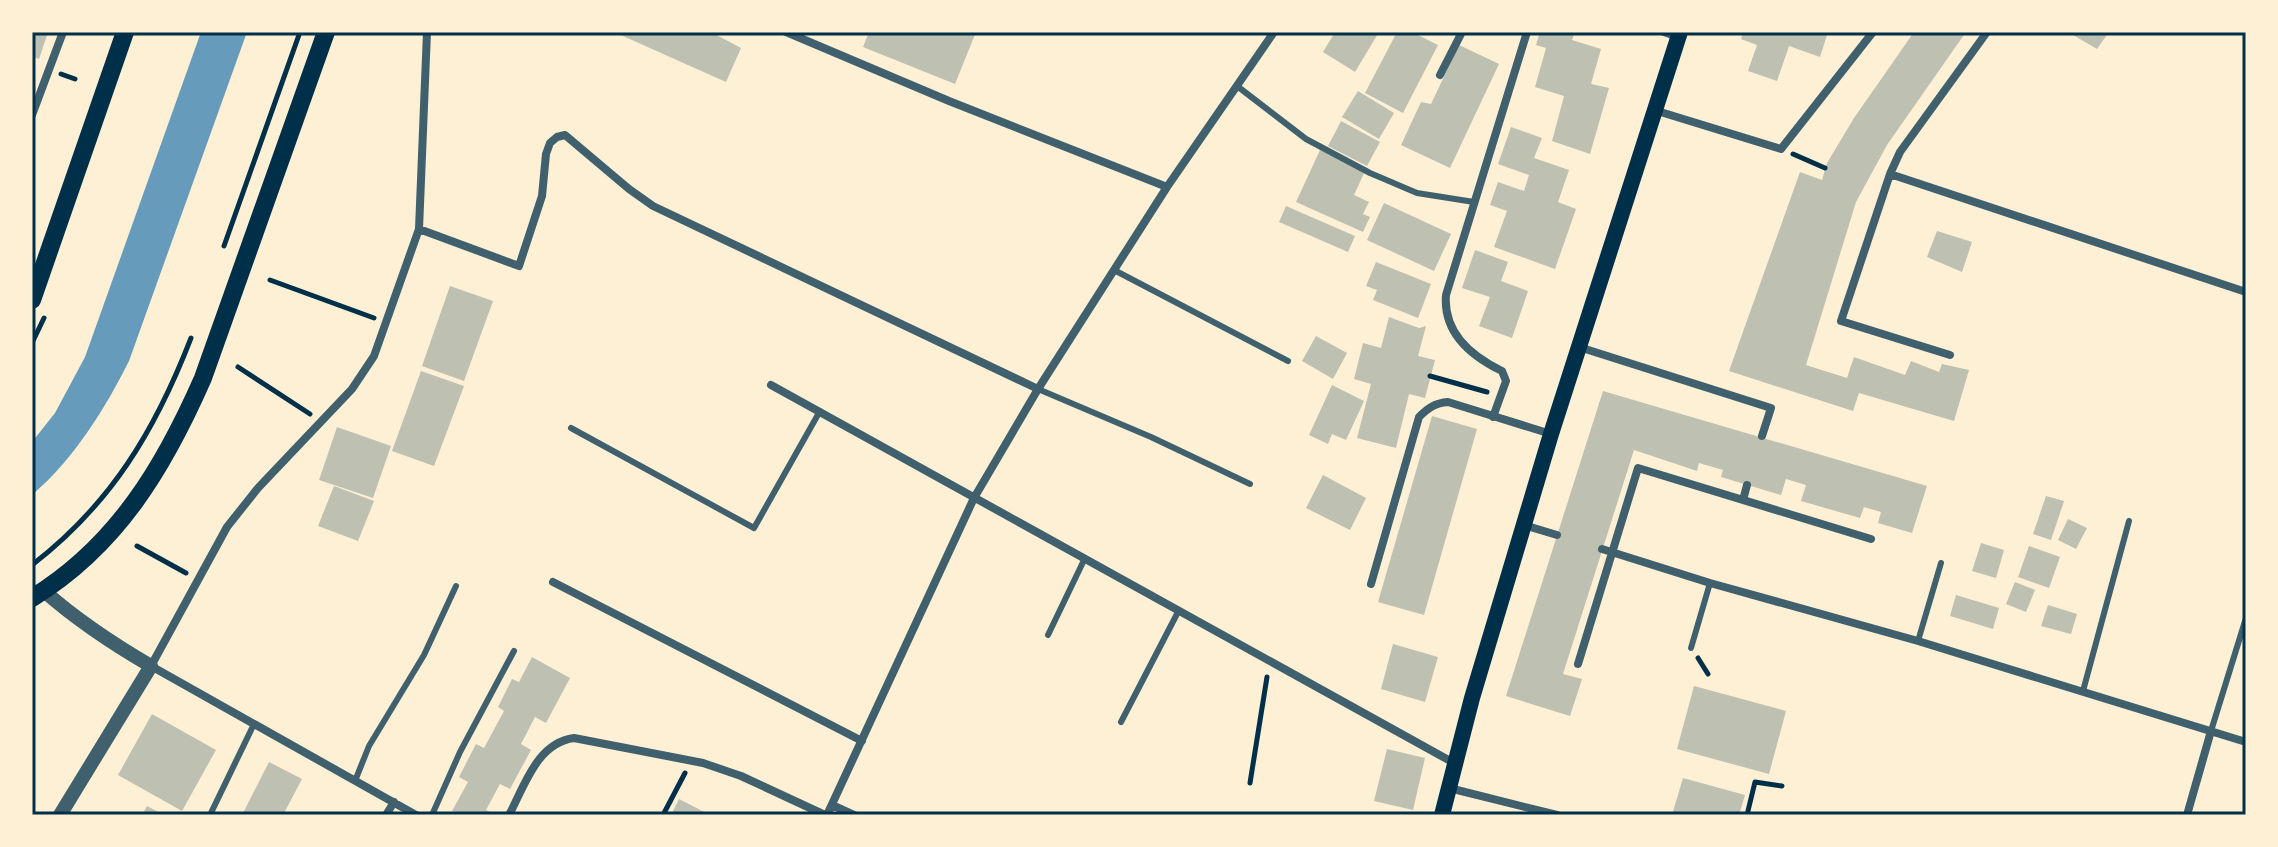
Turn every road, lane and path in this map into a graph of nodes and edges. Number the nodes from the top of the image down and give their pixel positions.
1 (63, 32) edge
2 (125, 32) edge
3 (300, 32) edge
4 (326, 32) edge
5 (427, 32) edge
6 (786, 32) edge
7 (1274, 32) edge
8 (1462, 32) edge
9 (1527, 32) edge
10 (1873, 32) edge
11 (1987, 32) edge
12 (1674, 34) edge
13 (1440, 75) dead end
14 (1237, 86) junction
15 (36, 90) edge
16 (1654, 110) junction
17 (32, 115) edge
18 (1781, 149) junction
19 (1825, 168) dead end
20 (1890, 174) junction
21 (1167, 187) junction
22 (1474, 202) junction
23 (419, 229) junction
24 (223, 250) dead end
25 (1114, 270) junction
26 (270, 280) dead end
27 (2246, 292) edge
28 (32, 300) edge
29 (386, 322) junction
30 (193, 335) dead end
31 (1579, 346) junction
32 (1950, 355) dead end
33 (1288, 361) dead end
34 (238, 367) dead end
35 (1430, 376) dead end
36 (771, 385) dead end
37 (1038, 389) junction
38 (1501, 396) junction
39 (820, 411) junction
40 (1493, 417) junction
41 (321, 421) junction
42 (571, 428) dead end
43 (1551, 434) junction
44 (1762, 436) dead end
45 (1250, 484) dead end
46 (1747, 485) dead end
47 (974, 498) junction
48 (1743, 500) junction
49 (2129, 521) dead end
50 (1524, 525) junction
51 (1557, 535) dead end
52 (1871, 539) dead end
53 (137, 546) dead end
54 (1602, 549) dead end
55 (1612, 553) junction
56 (1085, 558) junction
57 (1941, 563) dead end
58 (32, 565) edge
59 (197, 579) junction
60 (553, 582) dead end
61 (1710, 583) junction
62 (1371, 584) dead end
63 (456, 586) dead end
64 (38, 595) edge
65 (1179, 610) junction
66 (2246, 618) edge
67 (1048, 635) dead end
68 (1918, 641) junction
69 (1691, 648) dead end
70 (514, 651) dead end
71 (1270, 661) junction
72 (1578, 664) dead end
73 (151, 666) junction
74 (2083, 691) junction
75 (1121, 722) dead end
76 (254, 724) junction
77 (2211, 731) junction
78 (862, 741) junction
79 (2246, 742) edge
80 (691, 761) junction
81 (1454, 763) junction
82 (355, 781) junction
83 (1250, 783) dead end
84 (1782, 786) dead end
85 (1448, 788) junction
86 (394, 802) junction
87 (832, 805) junction
88 (60, 815) edge
89 (210, 815) edge
90 (386, 815) edge
91 (416, 815) edge
92 (432, 815) edge
93 (509, 815) edge
94 (663, 815) edge
95 (826, 815) edge
96 (854, 815) edge
97 (1442, 815) edge
98 (1557, 815) edge
99 (1747, 815) edge
100 (2187, 815) edge

1 - 15 street
2 - 28 main road
3 - 24 path
4 - 64 main road
5 - 23 street
6 - 21 street
7 - 14 street
8 - 13 street
9 - 22 street
10 - 18 street
11 - 20 street
12 - 16 main road
14 - 21 street
14 - 22 lane
15 - 17 street
16 - 18 street
16 - 31 main road
18 - 19 path
20 - 27 street
20 - 32 street
21 - 25 street
22 - 38 street
23 - 29 street
23 - 37 street
25 - 33 lane
25 - 37 street
26 - 29 path
29 - 41 street
30 - 58 path
31 - 43 main road
31 - 44 street
34 - 41 path
35 - 38 path
36 - 39 street
37 - 45 lane
37 - 47 street
38 - 40 street
39 - 42 lane
39 - 47 street
40 - 43 street
40 - 62 street
41 - 59 street
43 - 50 main road
46 - 48 street
47 - 56 street
47 - 78 street
48 - 52 street
48 - 55 street
49 - 74 lane
50 - 51 street
50 - 81 main road
53 - 59 path
54 - 55 street
55 - 61 street
55 - 72 street
56 - 65 street
56 - 67 lane
57 - 68 lane
59 - 73 street
60 - 78 street
61 - 68 street
61 - 69 lane
63 - 82 lane
64 - 73 street
65 - 71 street
65 - 75 lane
66 - 77 lane
68 - 74 street
70 - 92 lane
71 - 81 street
71 - 83 path
73 - 76 street
73 - 88 street
74 - 77 street
76 - 82 street
76 - 89 lane
77 - 79 street
77 - 100 street
78 - 87 street
80 - 93 street
80 - 94 path
80 - 95 street
81 - 85 main road
82 - 86 street
84 - 99 path
85 - 97 main road
85 - 98 street
86 - 90 street
86 - 91 street
87 - 95 street
87 - 96 street

